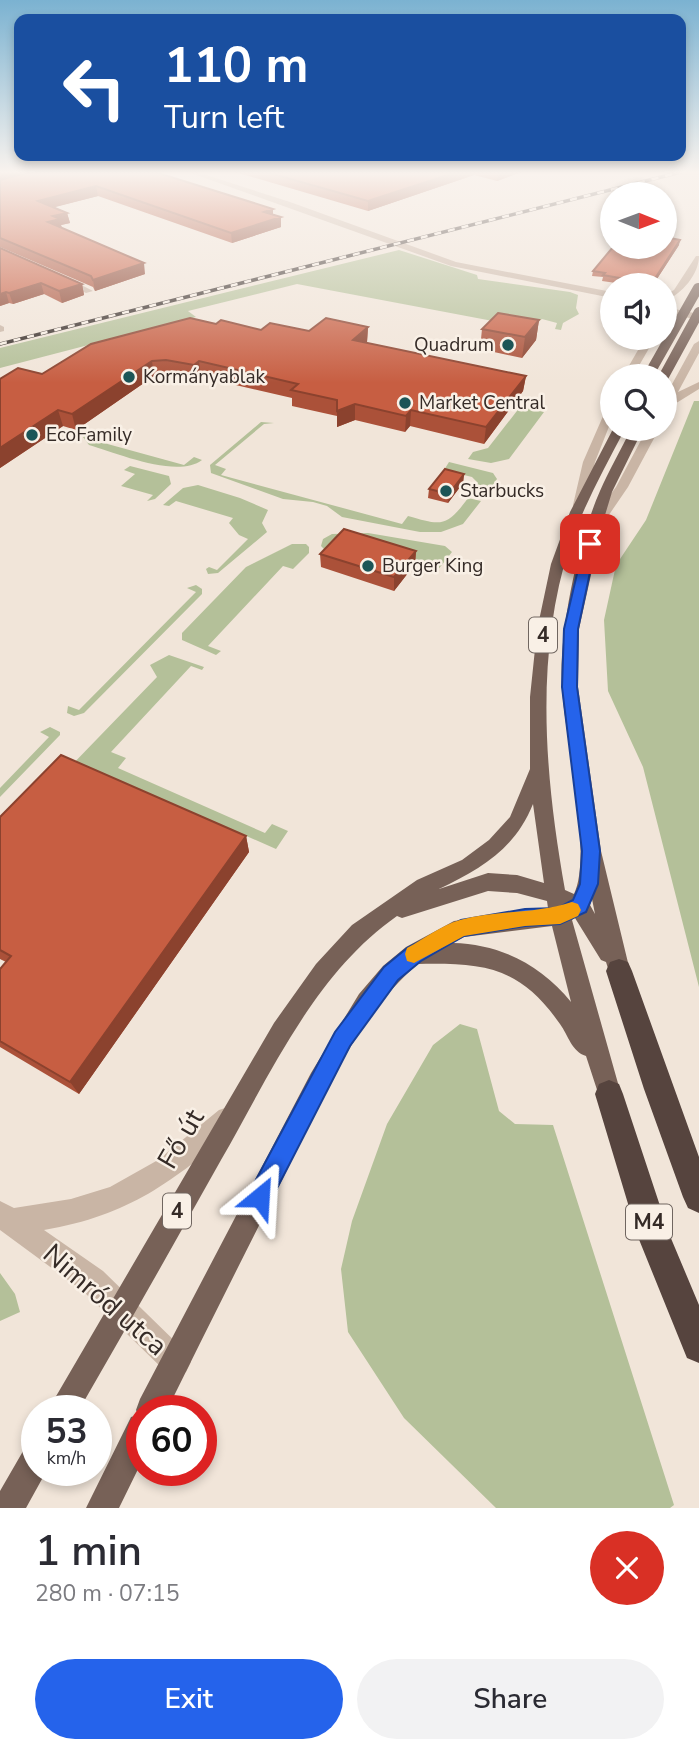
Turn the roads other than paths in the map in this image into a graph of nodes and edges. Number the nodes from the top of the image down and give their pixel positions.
1 (395, 242) edge
2 (699, 258) edge
3 (51, 274) edge
4 (699, 287) edge
5 (575, 288) junction
6 (89, 291) edge
7 (677, 292) edge
8 (600, 293) edge
9 (600, 299) edge
10 (677, 312) edge
11 (677, 316) edge
12 (699, 317) edge
13 (699, 344) edge
14 (655, 364) edge
15 (671, 364) edge
16 (677, 384) edge
17 (699, 386) edge
18 (677, 398) edge
19 (600, 436) edge
20 (613, 441) edge
21 (631, 441) edge
22 (647, 441) edge
23 (579, 505) junction
24 (594, 525) junction
25 (539, 769) junction
26 (591, 851) junction
27 (565, 906) junction
28 (379, 917) junction
29 (414, 954) junction
30 (620, 971) junction
31 (608, 1094) junction
32 (234, 1114) junction
33 (699, 1197) edge
34 (6, 1218) edge
35 (121, 1308) junction
36 (699, 1346) edge
37 (176, 1362) junction
38 (72, 1395) edge
39 (159, 1395) edge
40 (126, 1460) edge
41 (21, 1485) edge
42 (8, 1508) edge
43 (102, 1508) edge

1 - 5 street
2 - 7 street
3 - 6 street
4 - 14 main road, bridge
5 - 8 street
5 - 9 street
10 - 12 street
11 - 12 street
12 - 15 main road, bridge
13 - 16 street
17 - 18 street
19 - 23 street
20 - 23 main road, 4
21 - 24 main road, 4
22 - 24 street
23 - 25 main road, 4
24 - 26 main road, 4
25 - 27 main road
25 - 28 main road, 4
26 - 27 main road, 4
26 - 30 main road
27 - 28 main road
27 - 29 main road
27 - 30 main road
27 - 31 main road
28 - 32 main road, Fő út / 4
29 - 31 main road
29 - 37 main road
30 - 33 highway, M4
31 - 36 highway, M4
32 - 34 street
32 - 35 main road, Fő út / 4
34 - 35 street, Nimród utca
35 - 37 street, Nimród utca
35 - 38 main road, Fő út / 4
37 - 39 main road
40 - 43 main road
41 - 42 main road

